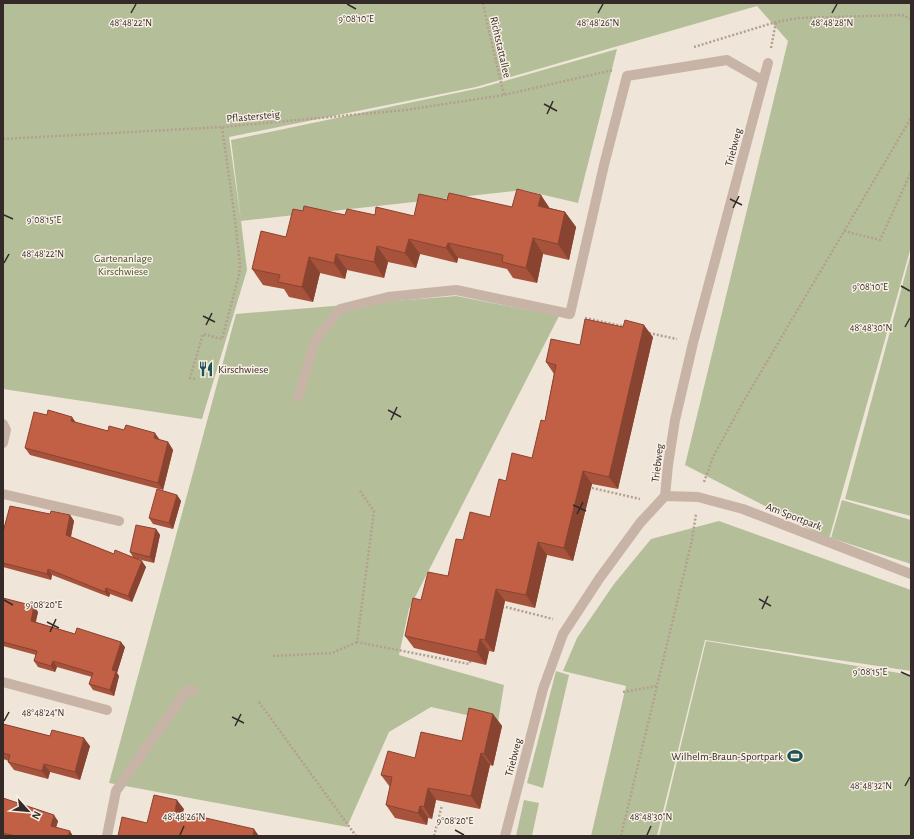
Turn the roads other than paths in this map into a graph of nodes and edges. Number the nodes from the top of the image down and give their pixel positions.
1 (768, 63) road end
2 (762, 80) junction
3 (298, 397) dead end
4 (3, 424) edge
5 (3, 443) edge
6 (3, 494) edge
7 (666, 496) junction
8 (119, 521) dead end
9 (911, 574) edge
10 (3, 682) edge
11 (194, 691) dead end
12 (107, 710) dead end
13 (107, 836) edge
14 (505, 836) edge

1 - 2 street, Triebweg
2 - 3 street
2 - 7 street, Triebweg
4 - 5 street
6 - 8 street
7 - 9 street, Am Sportpark
7 - 14 street, Triebweg
10 - 12 street
11 - 13 street

